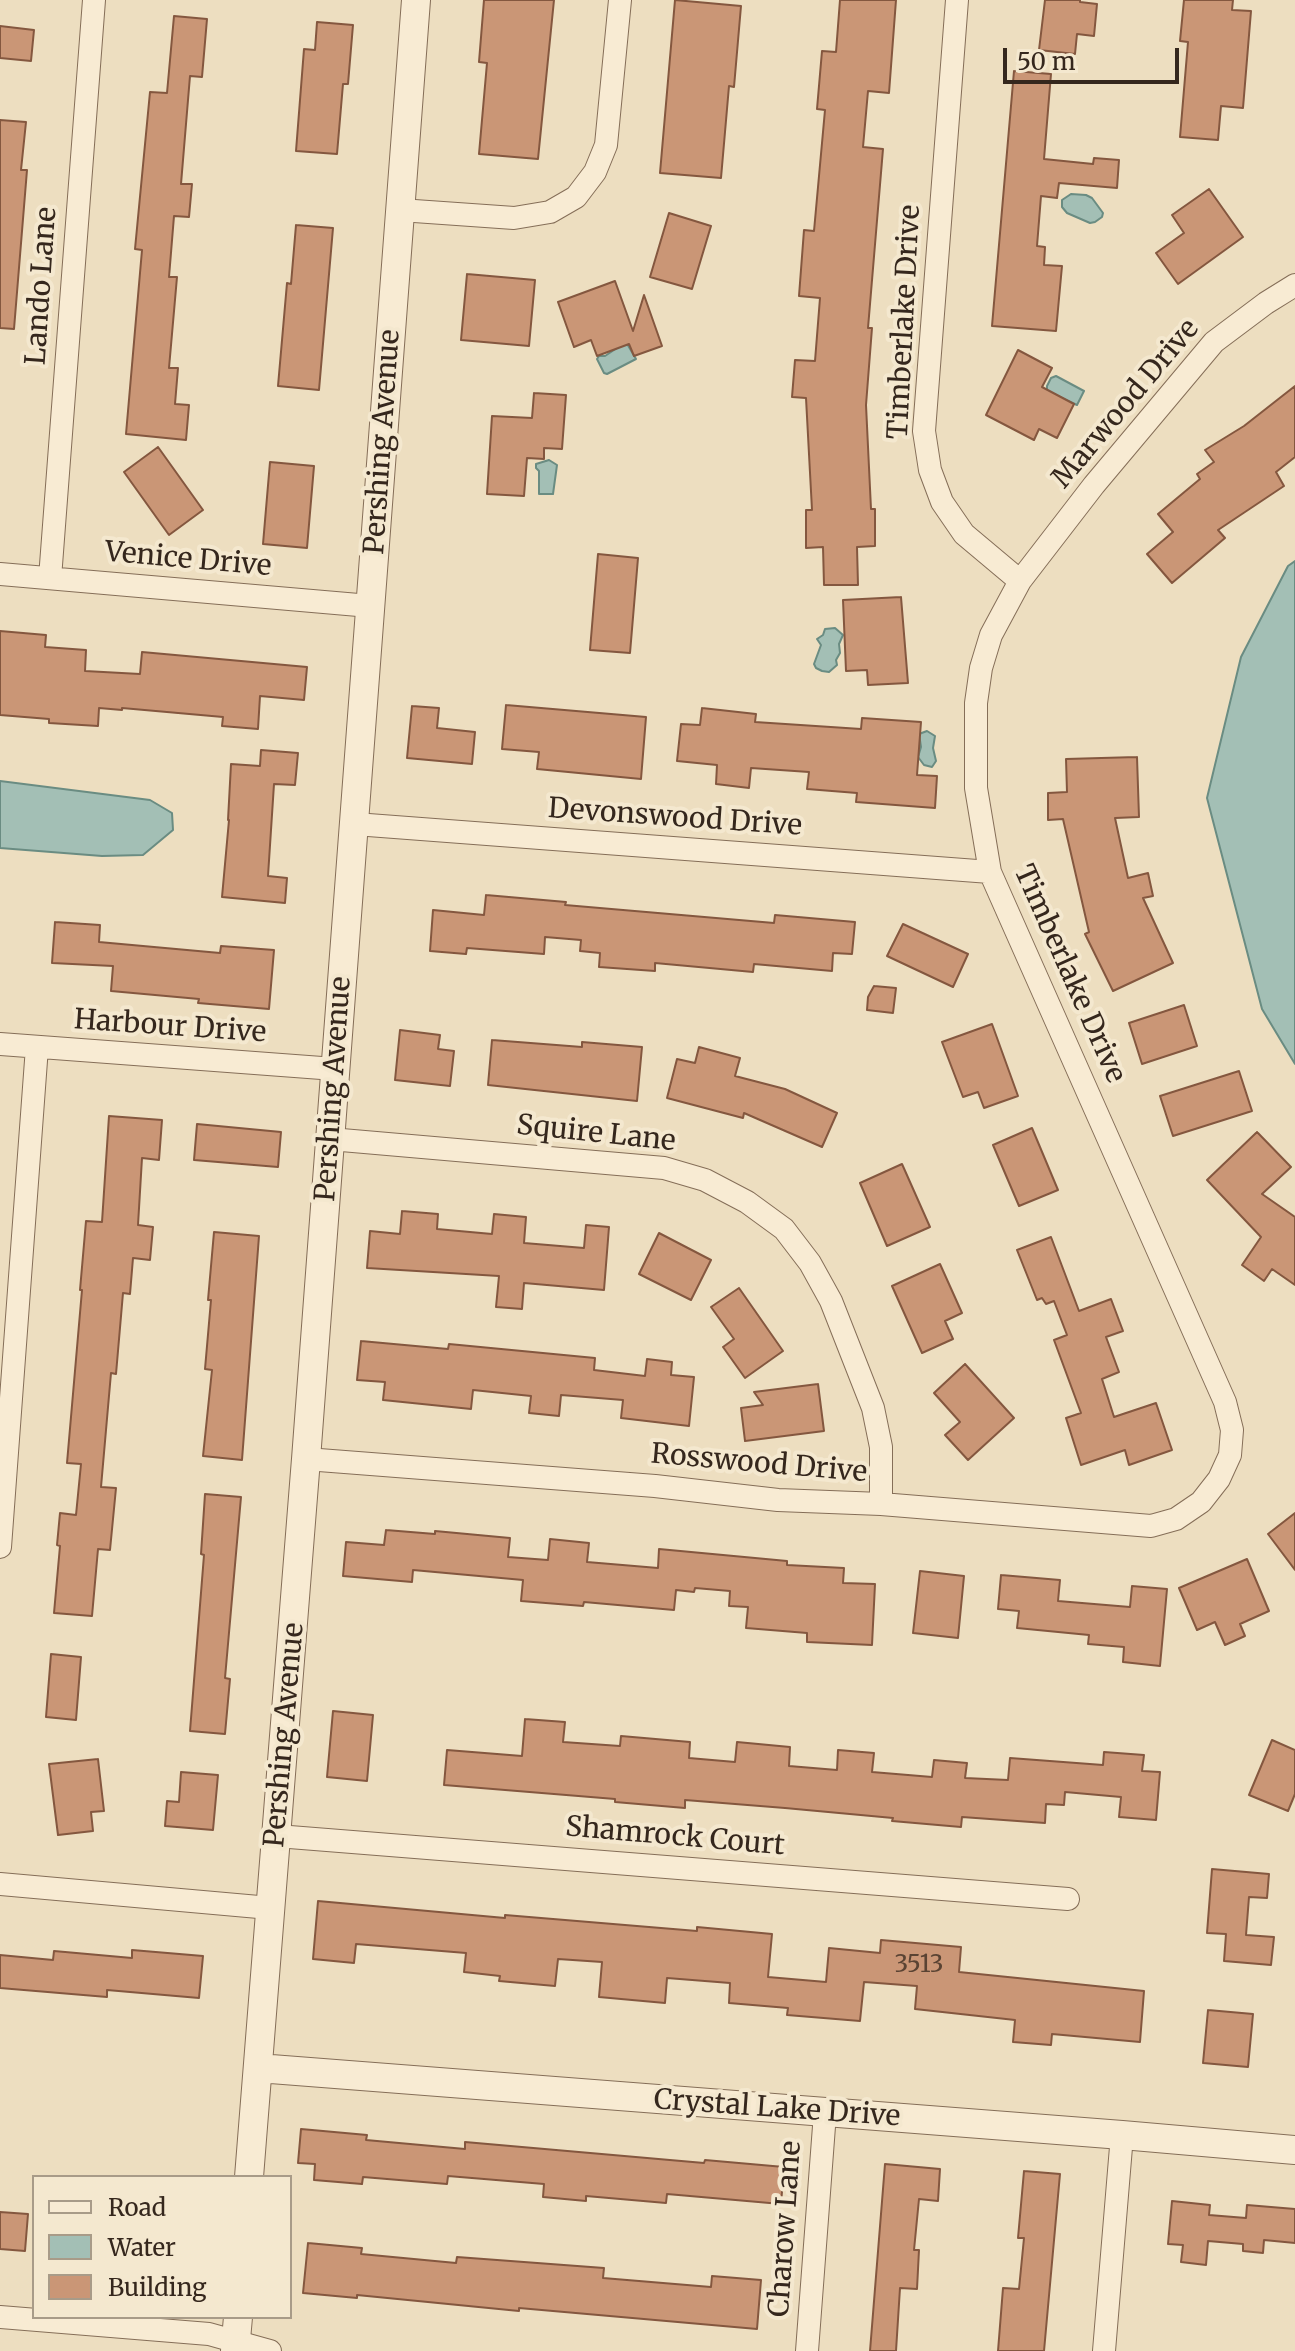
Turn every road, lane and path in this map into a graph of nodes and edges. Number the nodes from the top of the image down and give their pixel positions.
1 (94, 0) edge
2 (416, 0) edge
3 (620, 0) edge
4 (957, 0) edge
5 (400, 210) junction
6 (1295, 285) edge
7 (0, 574) edge
8 (50, 578) junction
9 (1020, 581) junction
10 (370, 606) junction
11 (355, 824) junction
12 (990, 872) junction
13 (0, 1044) edge
14 (37, 1047) junction
15 (335, 1069) junction
16 (330, 1139) junction
17 (306, 1459) junction
18 (1201, 1502) joint
19 (881, 1504) junction
20 (0, 1547) edge
21 (277, 1836) junction
22 (0, 1884) edge
23 (1068, 1899) dead end
24 (270, 1908) junction
25 (258, 2068) junction
26 (825, 2113) junction
27 (1122, 2135) junction
28 (1295, 2150) edge
29 (249, 2175) edge
30 (0, 2317) edge
31 (236, 2337) edge
32 (270, 2351) edge
33 (807, 2351) edge
34 (1104, 2351) edge

1 - 8 street, Lando Lane
2 - 5 street, Pershing Avenue
3 - 5 street
4 - 9 street, Timberlake Drive
5 - 10 street, Pershing Avenue
6 - 9 street, Marwood Drive
7 - 8 street, Venice Drive
8 - 10 street, Venice Drive
9 - 12 street, Timberlake Drive
10 - 11 street, Pershing Avenue
11 - 12 street, Devonswood Drive
11 - 15 street, Pershing Avenue
12 - 18 street, Timberlake Drive
13 - 14 street, Harbour Drive
14 - 15 street, Harbour Drive
14 - 20 street
15 - 16 street, Pershing Avenue
16 - 17 street, Pershing Avenue
16 - 19 street, Squire Lane
17 - 19 street, Rosswood Drive
17 - 21 street, Pershing Avenue
18 - 19 street, Rosswood Drive
21 - 23 street, Shamrock Court
21 - 24 street, Pershing Avenue
22 - 24 street
24 - 25 street, Pershing Avenue
25 - 26 street, Crystal Lake Drive
25 - 29 street, Pershing Avenue
26 - 27 street, Crystal Lake Drive
26 - 33 street, Charow Lane
27 - 28 street, Crystal Lake Drive
27 - 34 street
30 - 31 street
31 - 32 street

